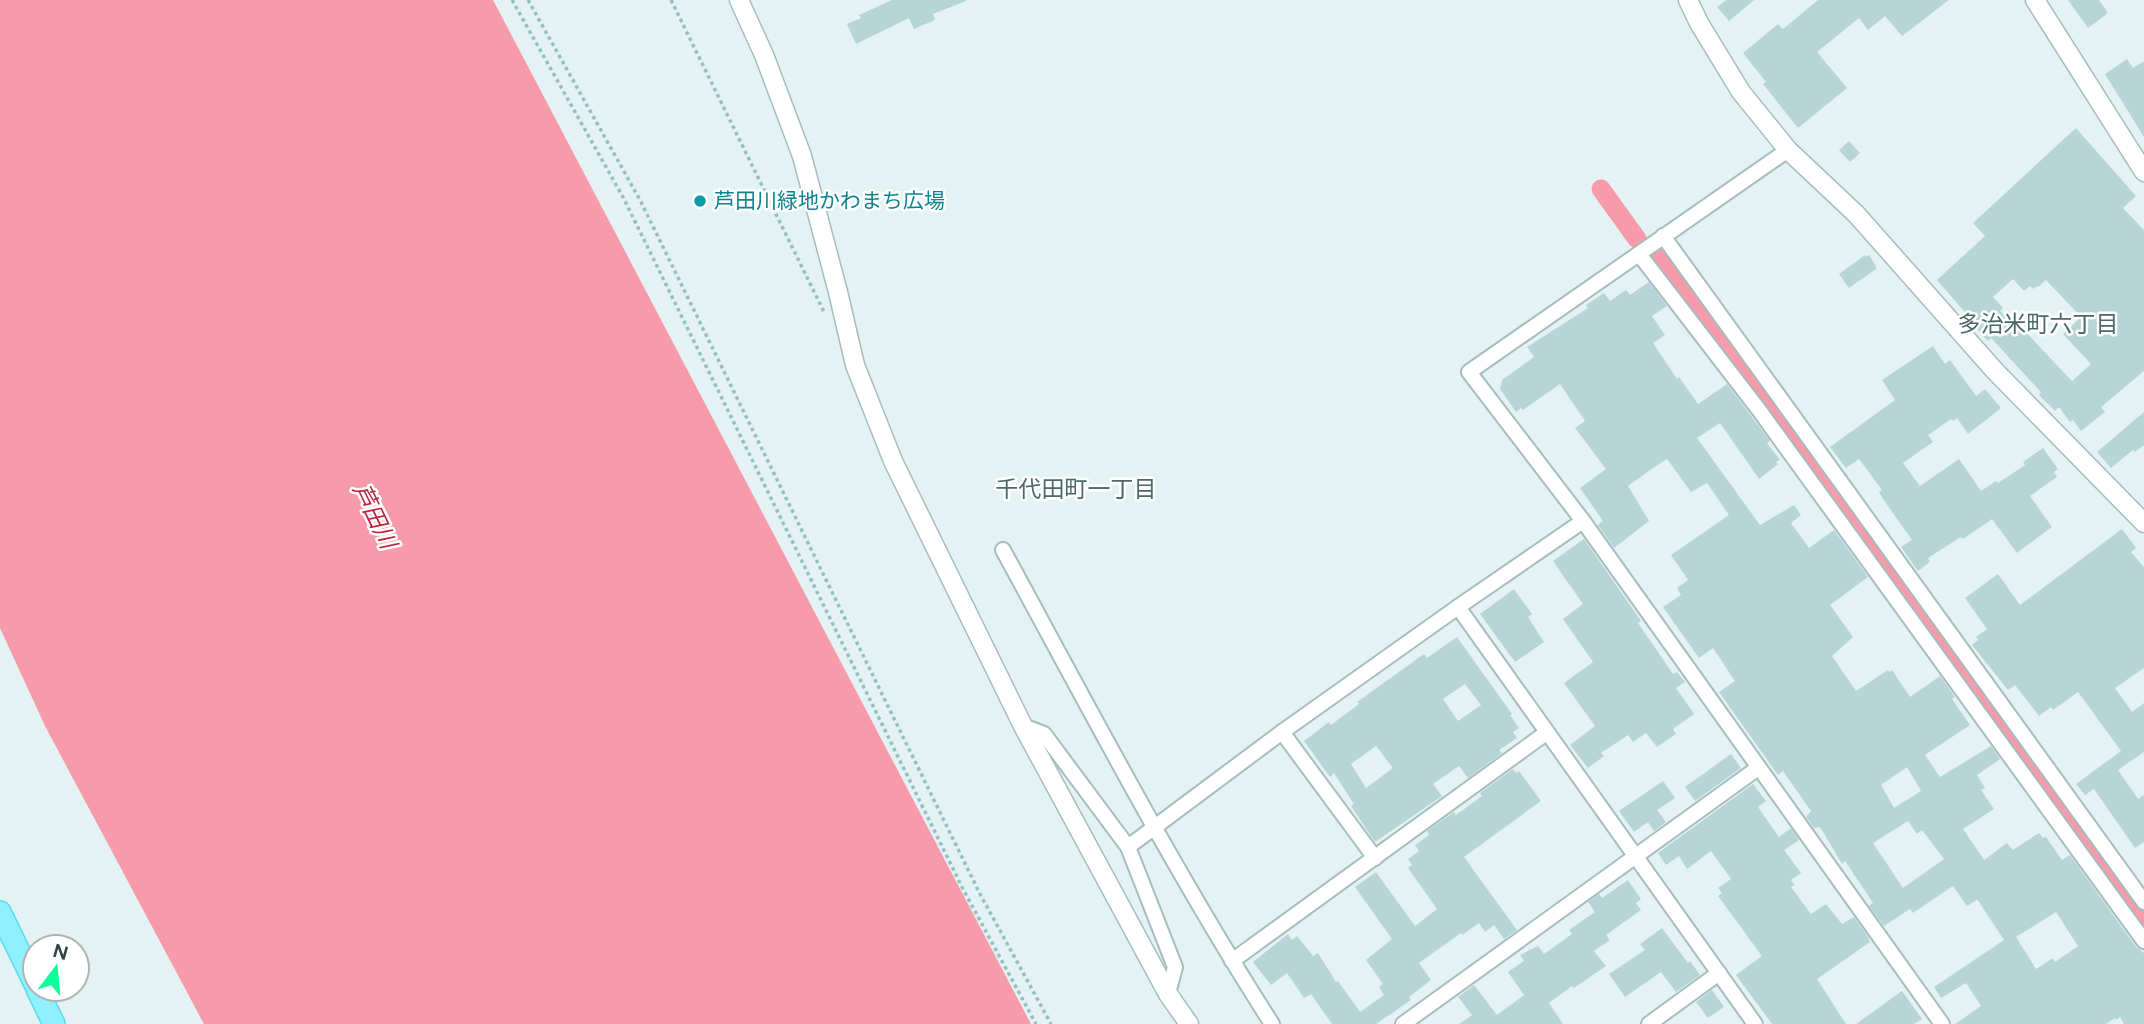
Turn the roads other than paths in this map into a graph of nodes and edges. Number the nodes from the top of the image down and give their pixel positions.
1 (739, 0) edge
2 (1688, 0) edge
3 (2035, 0) edge
4 (1787, 150) junction
5 (2144, 172) edge
6 (1663, 236) junction
7 (1639, 254) junction
8 (1583, 521) junction
9 (2144, 523) edge
10 (1003, 550) dead end
11 (1458, 607) junction
12 (1023, 726) junction
13 (1282, 732) junction
14 (1546, 733) junction
15 (1758, 768) junction
16 (1154, 829) junction
17 (1128, 847) junction
18 (1375, 858) junction
19 (1635, 858) junction
20 (2144, 902) edge
21 (0, 912) edge
22 (2144, 941) edge
23 (21, 956) edge
24 (1232, 961) junction
25 (1718, 973) junction
26 (1168, 994) junction
27 (44, 1003) edge
28 (54, 1024) edge
29 (1189, 1024) edge
30 (1272, 1024) edge
31 (1403, 1024) edge
32 (1649, 1024) edge
33 (1755, 1024) edge
34 (1942, 1024) edge

1 - 12 street
2 - 4 street
3 - 5 street
4 - 6 street
4 - 9 street
6 - 7 street
6 - 20 street
7 - 8 street
7 - 22 street
8 - 11 street
8 - 15 street
10 - 16 street
11 - 13 street
11 - 14 street
12 - 17 street
12 - 26 street
13 - 16 street
13 - 18 street
14 - 18 street
14 - 19 street
15 - 19 street
15 - 34 street
16 - 17 street
16 - 24 street
17 - 26 street
18 - 24 street
19 - 25 street
19 - 31 street
21 - 23 main road
24 - 30 street
25 - 32 street
25 - 33 street
26 - 29 street
27 - 28 main road

